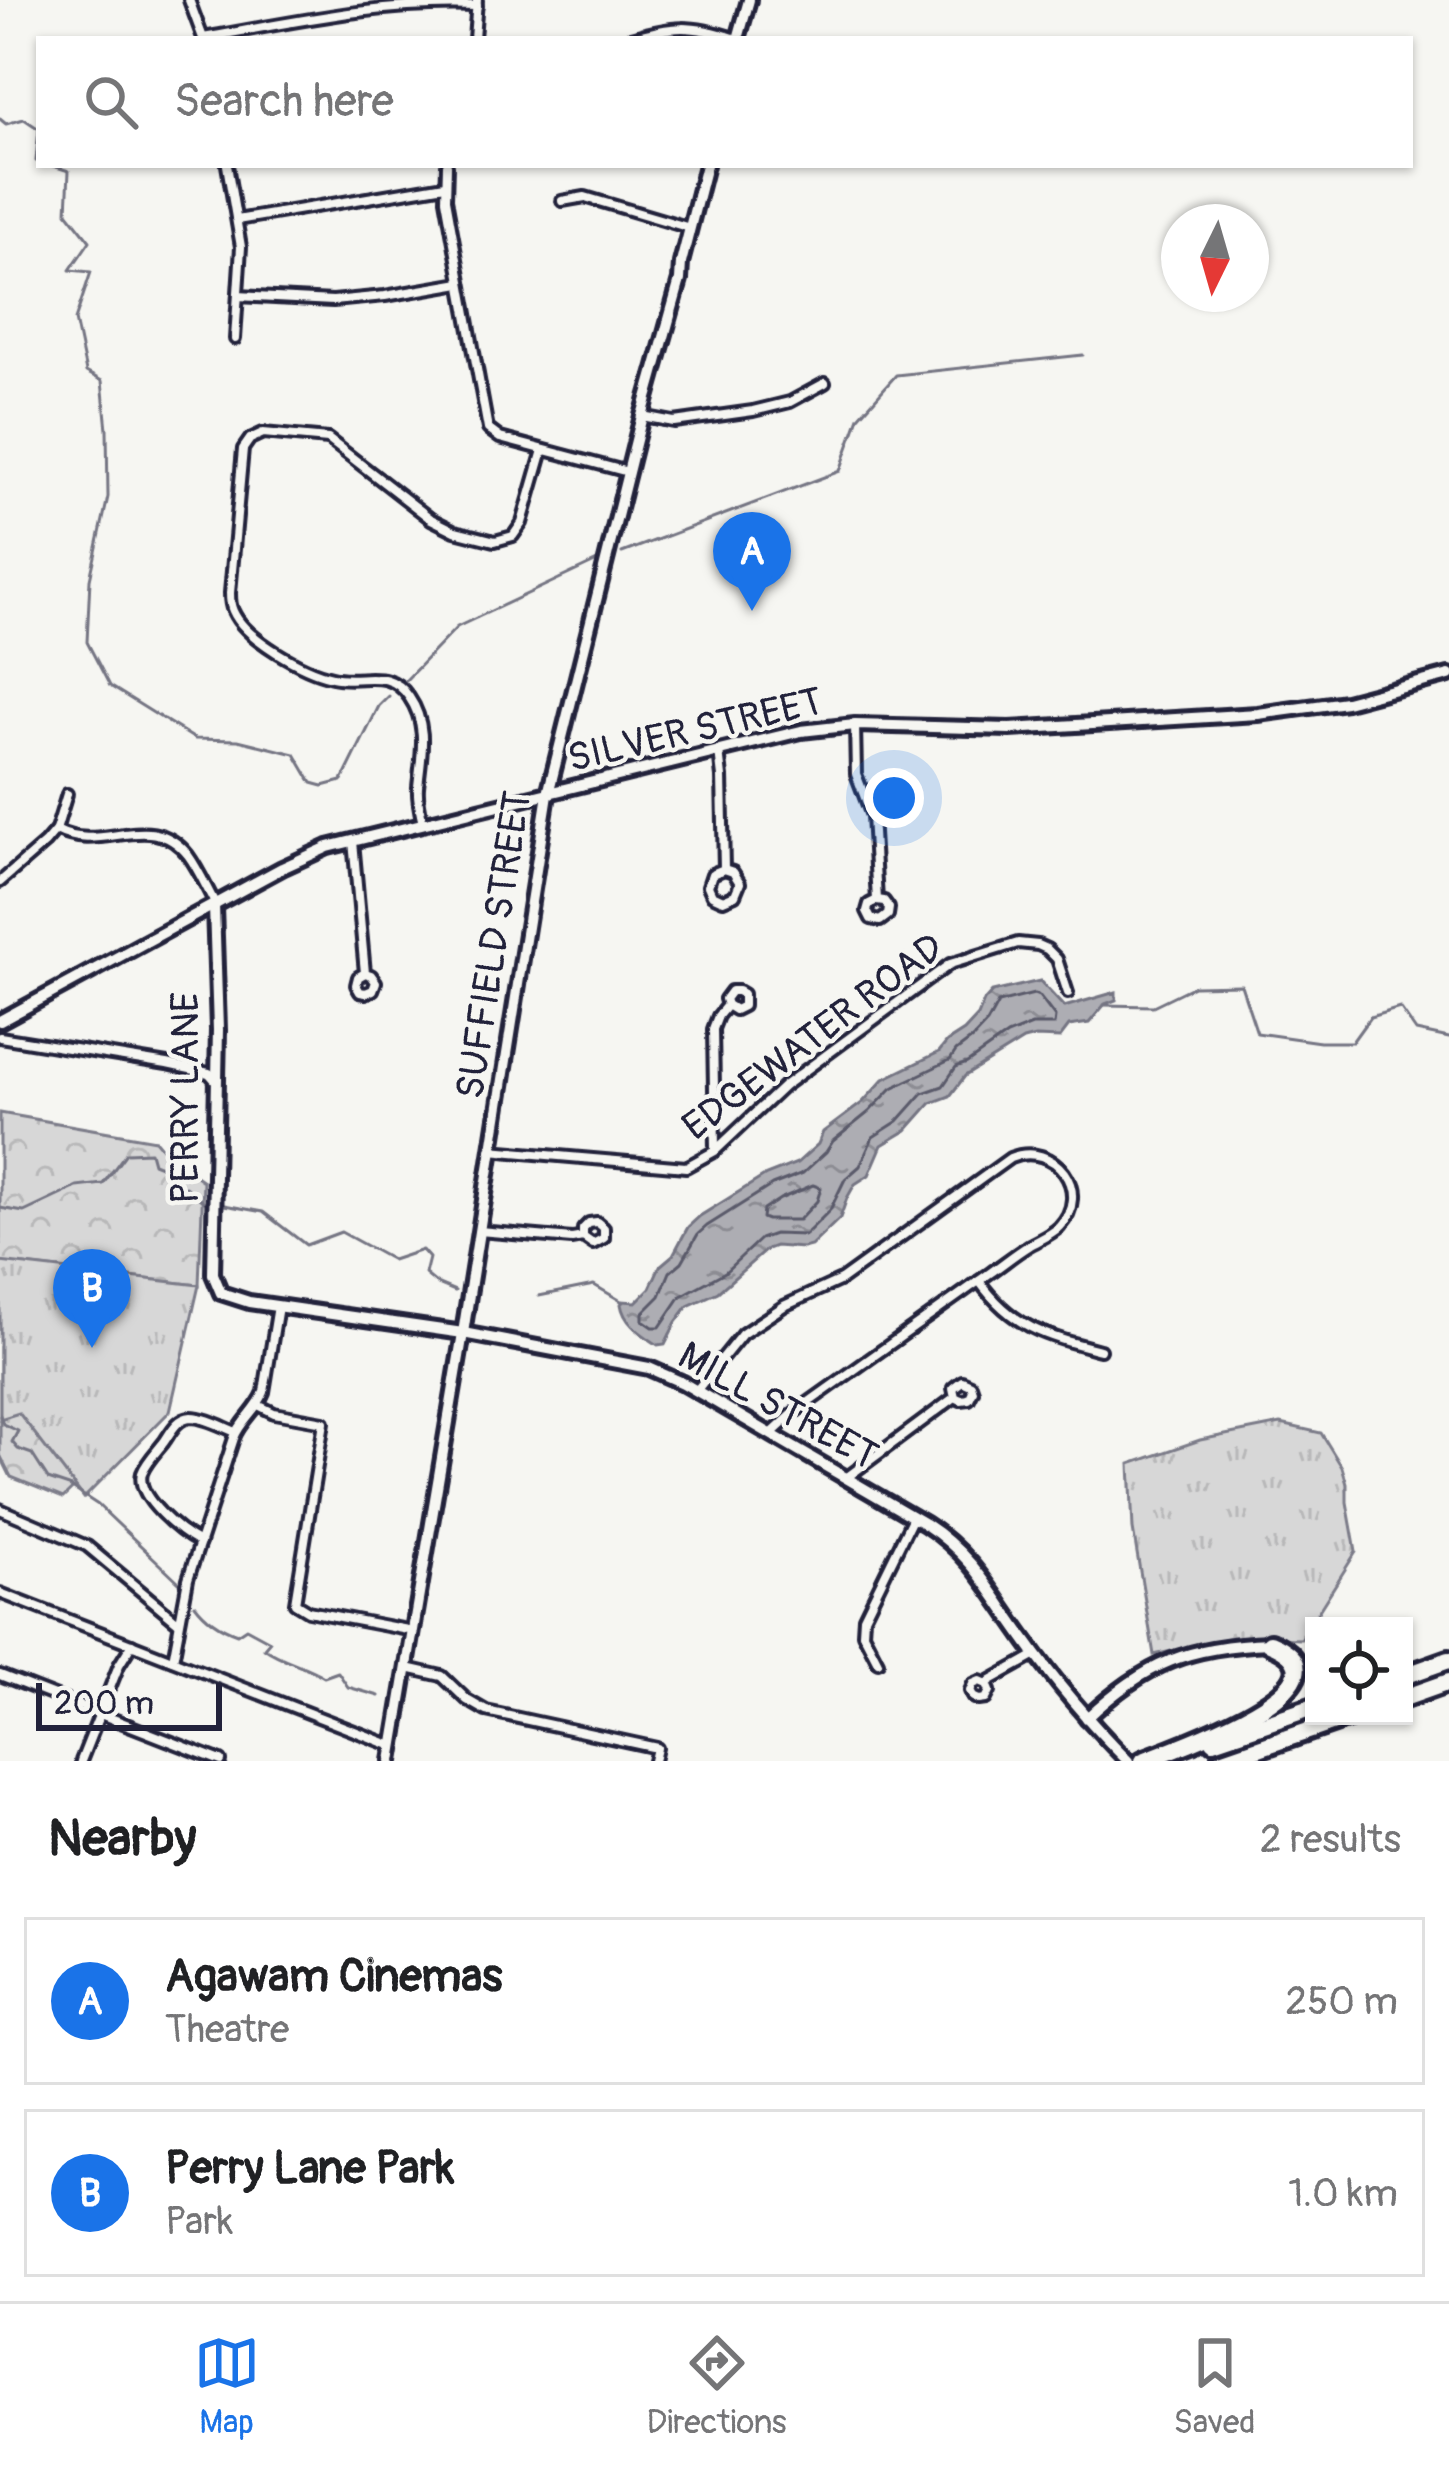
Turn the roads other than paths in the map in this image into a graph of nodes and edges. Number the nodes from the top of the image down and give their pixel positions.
1 (189, 0) edge
2 (749, 0) edge
3 (477, 3) edge
4 (202, 36) edge
5 (215, 36) edge
6 (474, 36) edge
7 (639, 36) edge
8 (725, 36) edge
9 (738, 36) edge
10 (227, 168) edge
11 (447, 168) edge
12 (705, 168) edge
13 (445, 185) junction
14 (562, 201) dead end
15 (237, 220) junction
16 (690, 227) junction
17 (461, 284) junction
18 (238, 296) junction
19 (235, 339) dead end
20 (825, 383) dead end
21 (642, 416) junction
22 (543, 450) junction
23 (628, 472) junction
24 (1449, 675) edge
25 (855, 725) junction
26 (719, 751) junction
27 (67, 794) dead end
28 (548, 794) junction
29 (422, 824) junction
30 (56, 830) junction
31 (353, 841) junction
32 (724, 869) junction
33 (0, 882) edge
34 (877, 899) dead end
35 (215, 905) junction
36 (365, 973) dead end
37 (1068, 993) dead end
38 (727, 1005) dead end
39 (0, 1021) edge
40 (0, 1037) edge
41 (215, 1081) junction
42 (714, 1116) junction
43 (740, 1130) junction
44 (490, 1150) junction
45 (715, 1151) junction
46 (478, 1231) junction
47 (583, 1237) dead end
48 (979, 1281) junction
49 (218, 1289) joint
50 (278, 1306) junction
51 (463, 1334) junction
52 (1100, 1350) dead end
53 (696, 1391) junction
54 (956, 1397) dead end
55 (257, 1405) junction
56 (236, 1432) junction
57 (770, 1434) junction
58 (846, 1478) junction
59 (0, 1509) edge
60 (913, 1517) junction
61 (200, 1543) junction
62 (0, 1593) edge
63 (179, 1623) junction
64 (413, 1631) junction
65 (1270, 1643) joint
66 (132, 1644) junction
67 (1036, 1654) junction
68 (173, 1660) junction
69 (1449, 1660) edge
70 (878, 1662) dead end
71 (407, 1668) junction
72 (1413, 1673) edge
73 (0, 1675) edge
74 (1449, 1682) edge
75 (987, 1684) dead end
76 (1413, 1695) edge
77 (1305, 1710) edge
78 (100, 1714) junction
79 (1087, 1718) junction
80 (1326, 1725) edge
81 (393, 1746) junction
82 (1124, 1756) edge
83 (81, 1761) edge
84 (220, 1761) edge
85 (389, 1761) edge
86 (654, 1761) edge
87 (1143, 1761) edge
88 (1156, 1761) edge
89 (1221, 1761) edge

1 - 4 street
2 - 9 street
3 - 5 street
3 - 6 street
7 - 8 street
10 - 15 street
11 - 13 street
12 - 16 street, SUFFIELD STREET
13 - 15 street
13 - 17 street
14 - 16 street
15 - 18 street
16 - 21 street, SUFFIELD STREET
17 - 18 street
17 - 22 street
18 - 19 street
20 - 21 street
21 - 23 street, SUFFIELD STREET
22 - 23 street
22 - 29 street
23 - 28 street, SUFFIELD STREET
24 - 25 street, SILVER STREET
25 - 26 street, SILVER STREET
25 - 34 street
26 - 28 street, SILVER STREET
26 - 32 street
27 - 30 street
28 - 29 street, SILVER STREET
28 - 44 street, SUFFIELD STREET
29 - 31 street, SILVER STREET
30 - 33 street
30 - 35 street
31 - 35 street, SILVER STREET
31 - 36 street
32 - 32 street
35 - 39 street, SILVER STREET
35 - 41 street, PERRY LANE
37 - 43 street, EDGEWATER ROAD
38 - 42 street
40 - 41 street
41 - 49 street, PERRY LANE
42 - 43 street
42 - 45 street
43 - 45 street, EDGEWATER ROAD
44 - 45 street, EDGEWATER ROAD
44 - 46 street, SUFFIELD STREET
46 - 47 street
46 - 51 street, SUFFIELD STREET
48 - 52 street
48 - 53 street
48 - 57 street
49 - 50 street, MILL STREET
50 - 51 street, MILL STREET
50 - 55 street
51 - 53 street, MILL STREET
51 - 64 street, SUFFIELD STREET
53 - 57 street, MILL STREET
54 - 58 street
55 - 56 street
55 - 64 street
56 - 61 street
56 - 61 street
57 - 58 street, MILL STREET
58 - 60 street, MILL STREET
59 - 63 street
60 - 67 street, MILL STREET
60 - 70 street
61 - 63 street
62 - 66 street
63 - 68 street
64 - 71 street, SUFFIELD STREET
65 - 79 street
65 - 87 highway
66 - 68 street
66 - 78 street
67 - 75 street
67 - 79 street, MILL STREET
68 - 81 street
69 - 72 highway
71 - 81 street, SUFFIELD STREET
71 - 86 street
73 - 78 street
74 - 76 highway
77 - 88 highway
78 - 83 street
78 - 84 street
79 - 82 street, MILL STREET
80 - 89 highway
81 - 85 street, SUFFIELD STREET

